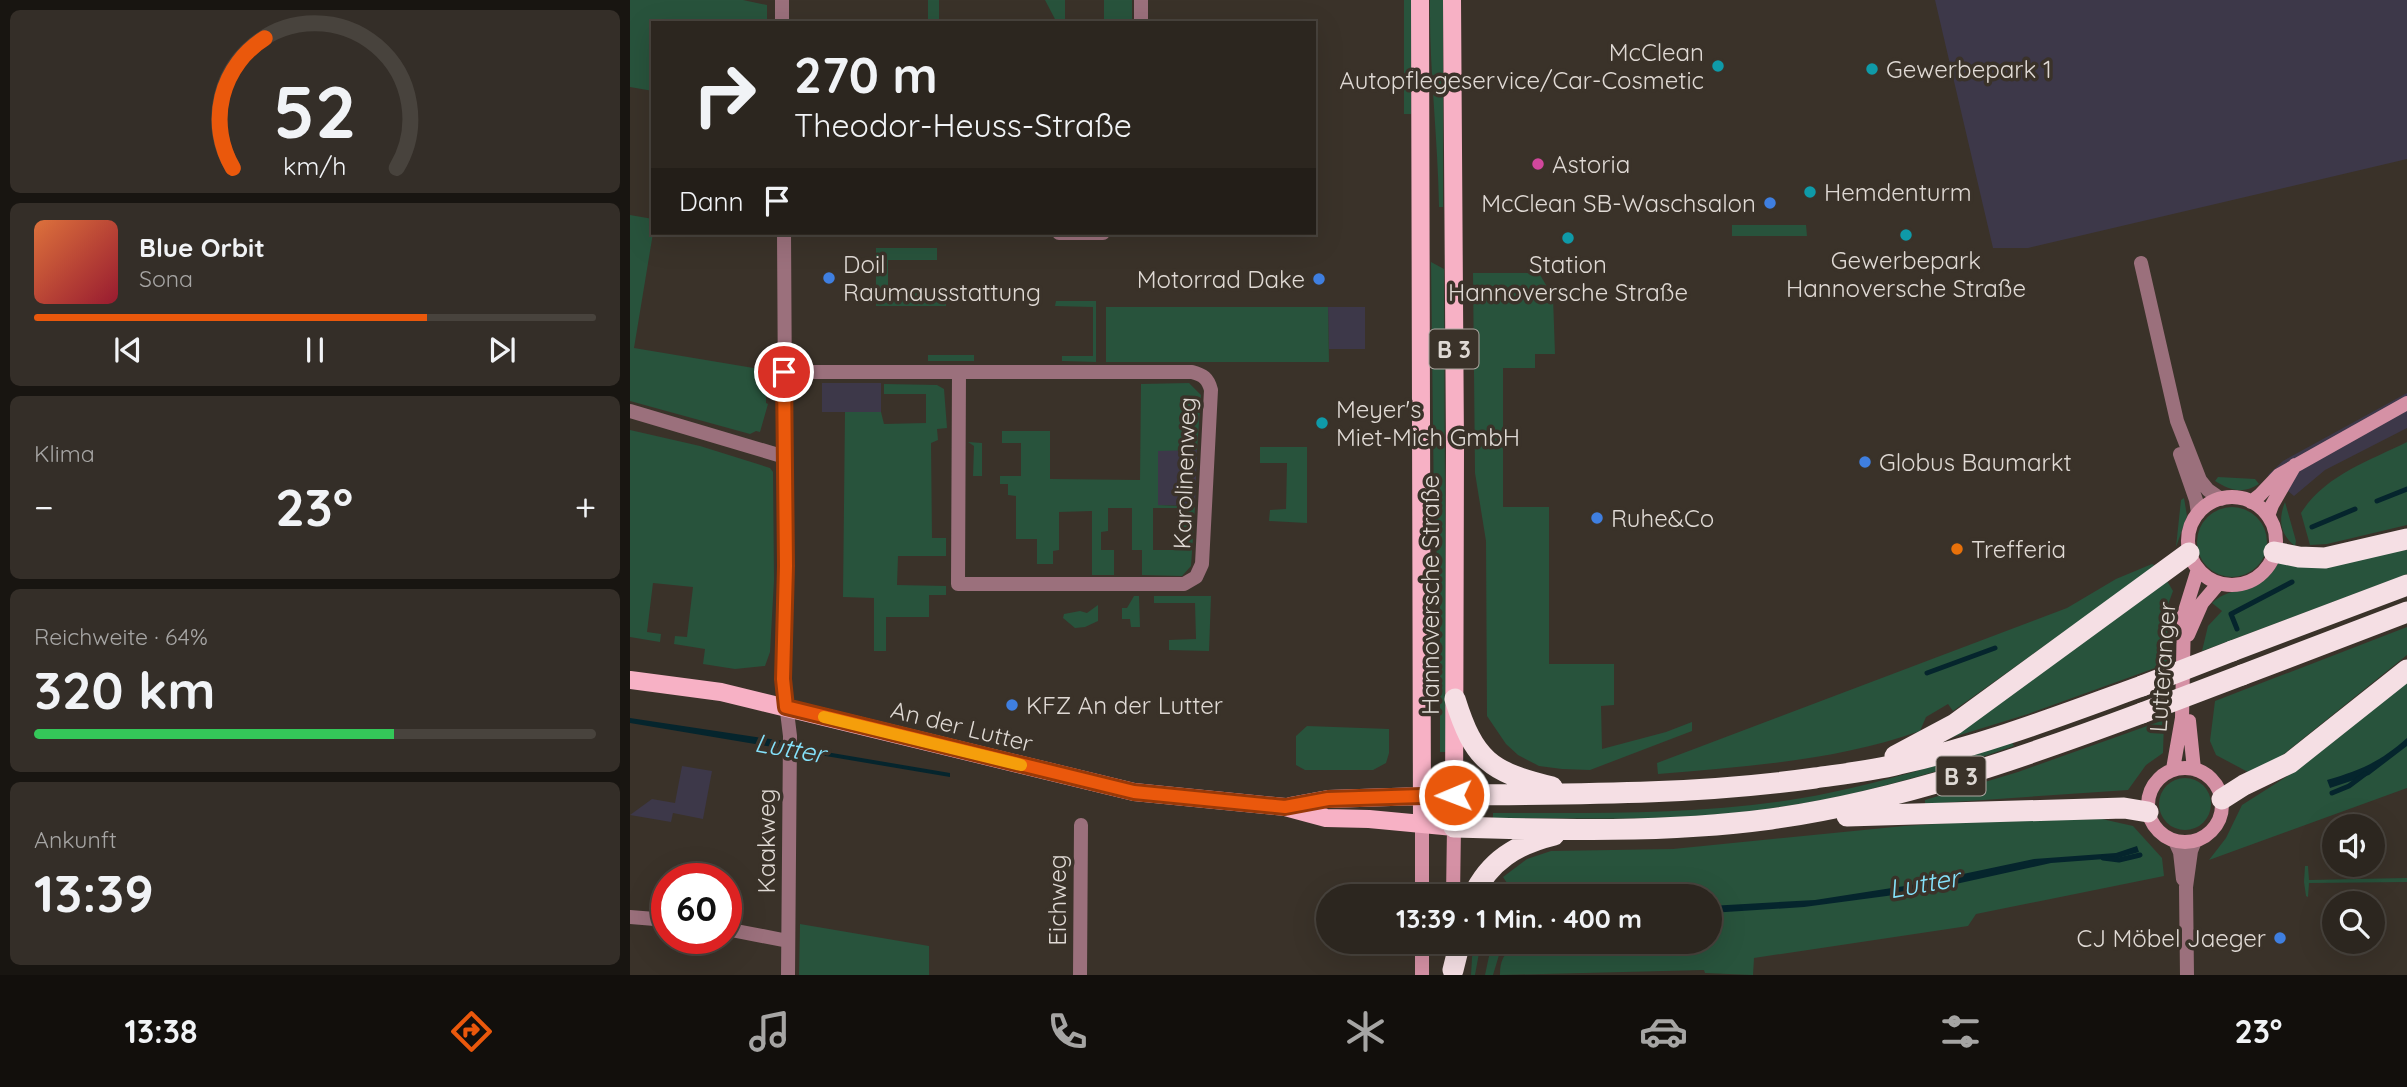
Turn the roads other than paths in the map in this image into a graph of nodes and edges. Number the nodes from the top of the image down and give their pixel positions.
1 (782, 0) edge
2 (1141, 0) edge
3 (1420, 0) edge
4 (1452, 0) edge
5 (782, 21) edge
6 (1141, 21) edge
7 (784, 235) edge
8 (2141, 263) dead end
9 (784, 372) junction
10 (959, 372) junction
11 (2407, 403) edge
12 (630, 411) edge
13 (2176, 421) junction
14 (785, 457) junction
15 (2296, 465) junction
16 (2221, 499) junction
17 (2251, 502) junction
18 (2198, 513) junction
19 (2268, 516) junction
20 (2407, 539) edge
21 (2274, 552) junction
22 (2193, 561) junction
23 (2219, 583) junction
24 (2407, 585) edge
25 (2407, 612) edge
26 (2407, 670) edge
27 (630, 680) edge
28 (1454, 699) junction
29 (786, 707) junction
30 (2173, 769) junction
31 (2194, 769) junction
32 (1858, 772) junction
33 (1581, 794) junction
34 (1423, 795) junction
35 (1454, 795) junction
36 (2222, 799) junction
37 (1285, 807) junction
38 (2148, 812) junction
39 (1774, 818) junction
40 (1422, 824) junction
41 (1081, 825) dead end
42 (1454, 827) junction
43 (1583, 828) junction
44 (2175, 841) junction
45 (2195, 841) junction
46 (1422, 884) edge
47 (1453, 884) edge
48 (1480, 884) edge
49 (2186, 887) junction
50 (630, 917) edge
51 (651, 919) edge
52 (742, 932) edge
53 (788, 941) junction
54 (1422, 954) edge
55 (1453, 954) edge
56 (1457, 954) edge
57 (1453, 972) edge
58 (788, 975) edge
59 (1080, 975) edge
60 (1422, 975) edge
61 (2187, 975) edge

1 - 5 street
2 - 6 street
3 - 34 main road, Hannoversche Straße / B 3
4 - 28 main road, Hannoversche Straße / B 3
7 - 9 street, Kaakweg
8 - 13 street
9 - 10 street, Karolinenweg
9 - 14 street, Kaakweg
10 - 10 street, Karolinenweg
11 - 15 street
12 - 14 street
13 - 16 street
13 - 18 street
14 - 29 street, Kaakweg
15 - 17 street
15 - 19 street
16 - 17 street
16 - 18 street
17 - 19 street
18 - 22 street, Lutteranger
19 - 21 street
20 - 21 highway
21 - 23 street
22 - 23 street, Lutteranger
22 - 30 street, Lutteranger
22 - 32 highway
23 - 31 street, Lutteranger
24 - 32 highway, B 3, bridge
25 - 39 highway, B 3, bridge
26 - 36 highway
27 - 29 main road, An der Lutter
28 - 33 highway, B 3
28 - 35 main road, Hannoversche Straße / B 3
29 - 37 main road, An der Lutter
29 - 53 street, Kaakweg
30 - 31 street, Lutteranger
30 - 38 street, Lutteranger
31 - 36 street
32 - 33 highway, B 3
33 - 35 highway
34 - 35 main road, An der Lutter
34 - 37 main road, An der Lutter
34 - 40 main road, Hannoversche Straße / B 3
35 - 42 main road, Hannoversche Straße
36 - 45 street
37 - 40 main road, An der Lutter
38 - 39 highway
38 - 44 street
39 - 43 highway, B 3
40 - 42 main road, An der Lutter / B 3
40 - 46 street, Hannoversche Straße
41 - 59 street, Eichweg
42 - 43 highway, B 3
42 - 47 street, Hannoversche Straße
43 - 48 highway
44 - 45 street
44 - 49 street
45 - 49 street
49 - 61 street
50 - 51 street
52 - 53 street
53 - 58 street, Kaakweg
54 - 60 street
55 - 57 street
56 - 57 highway

